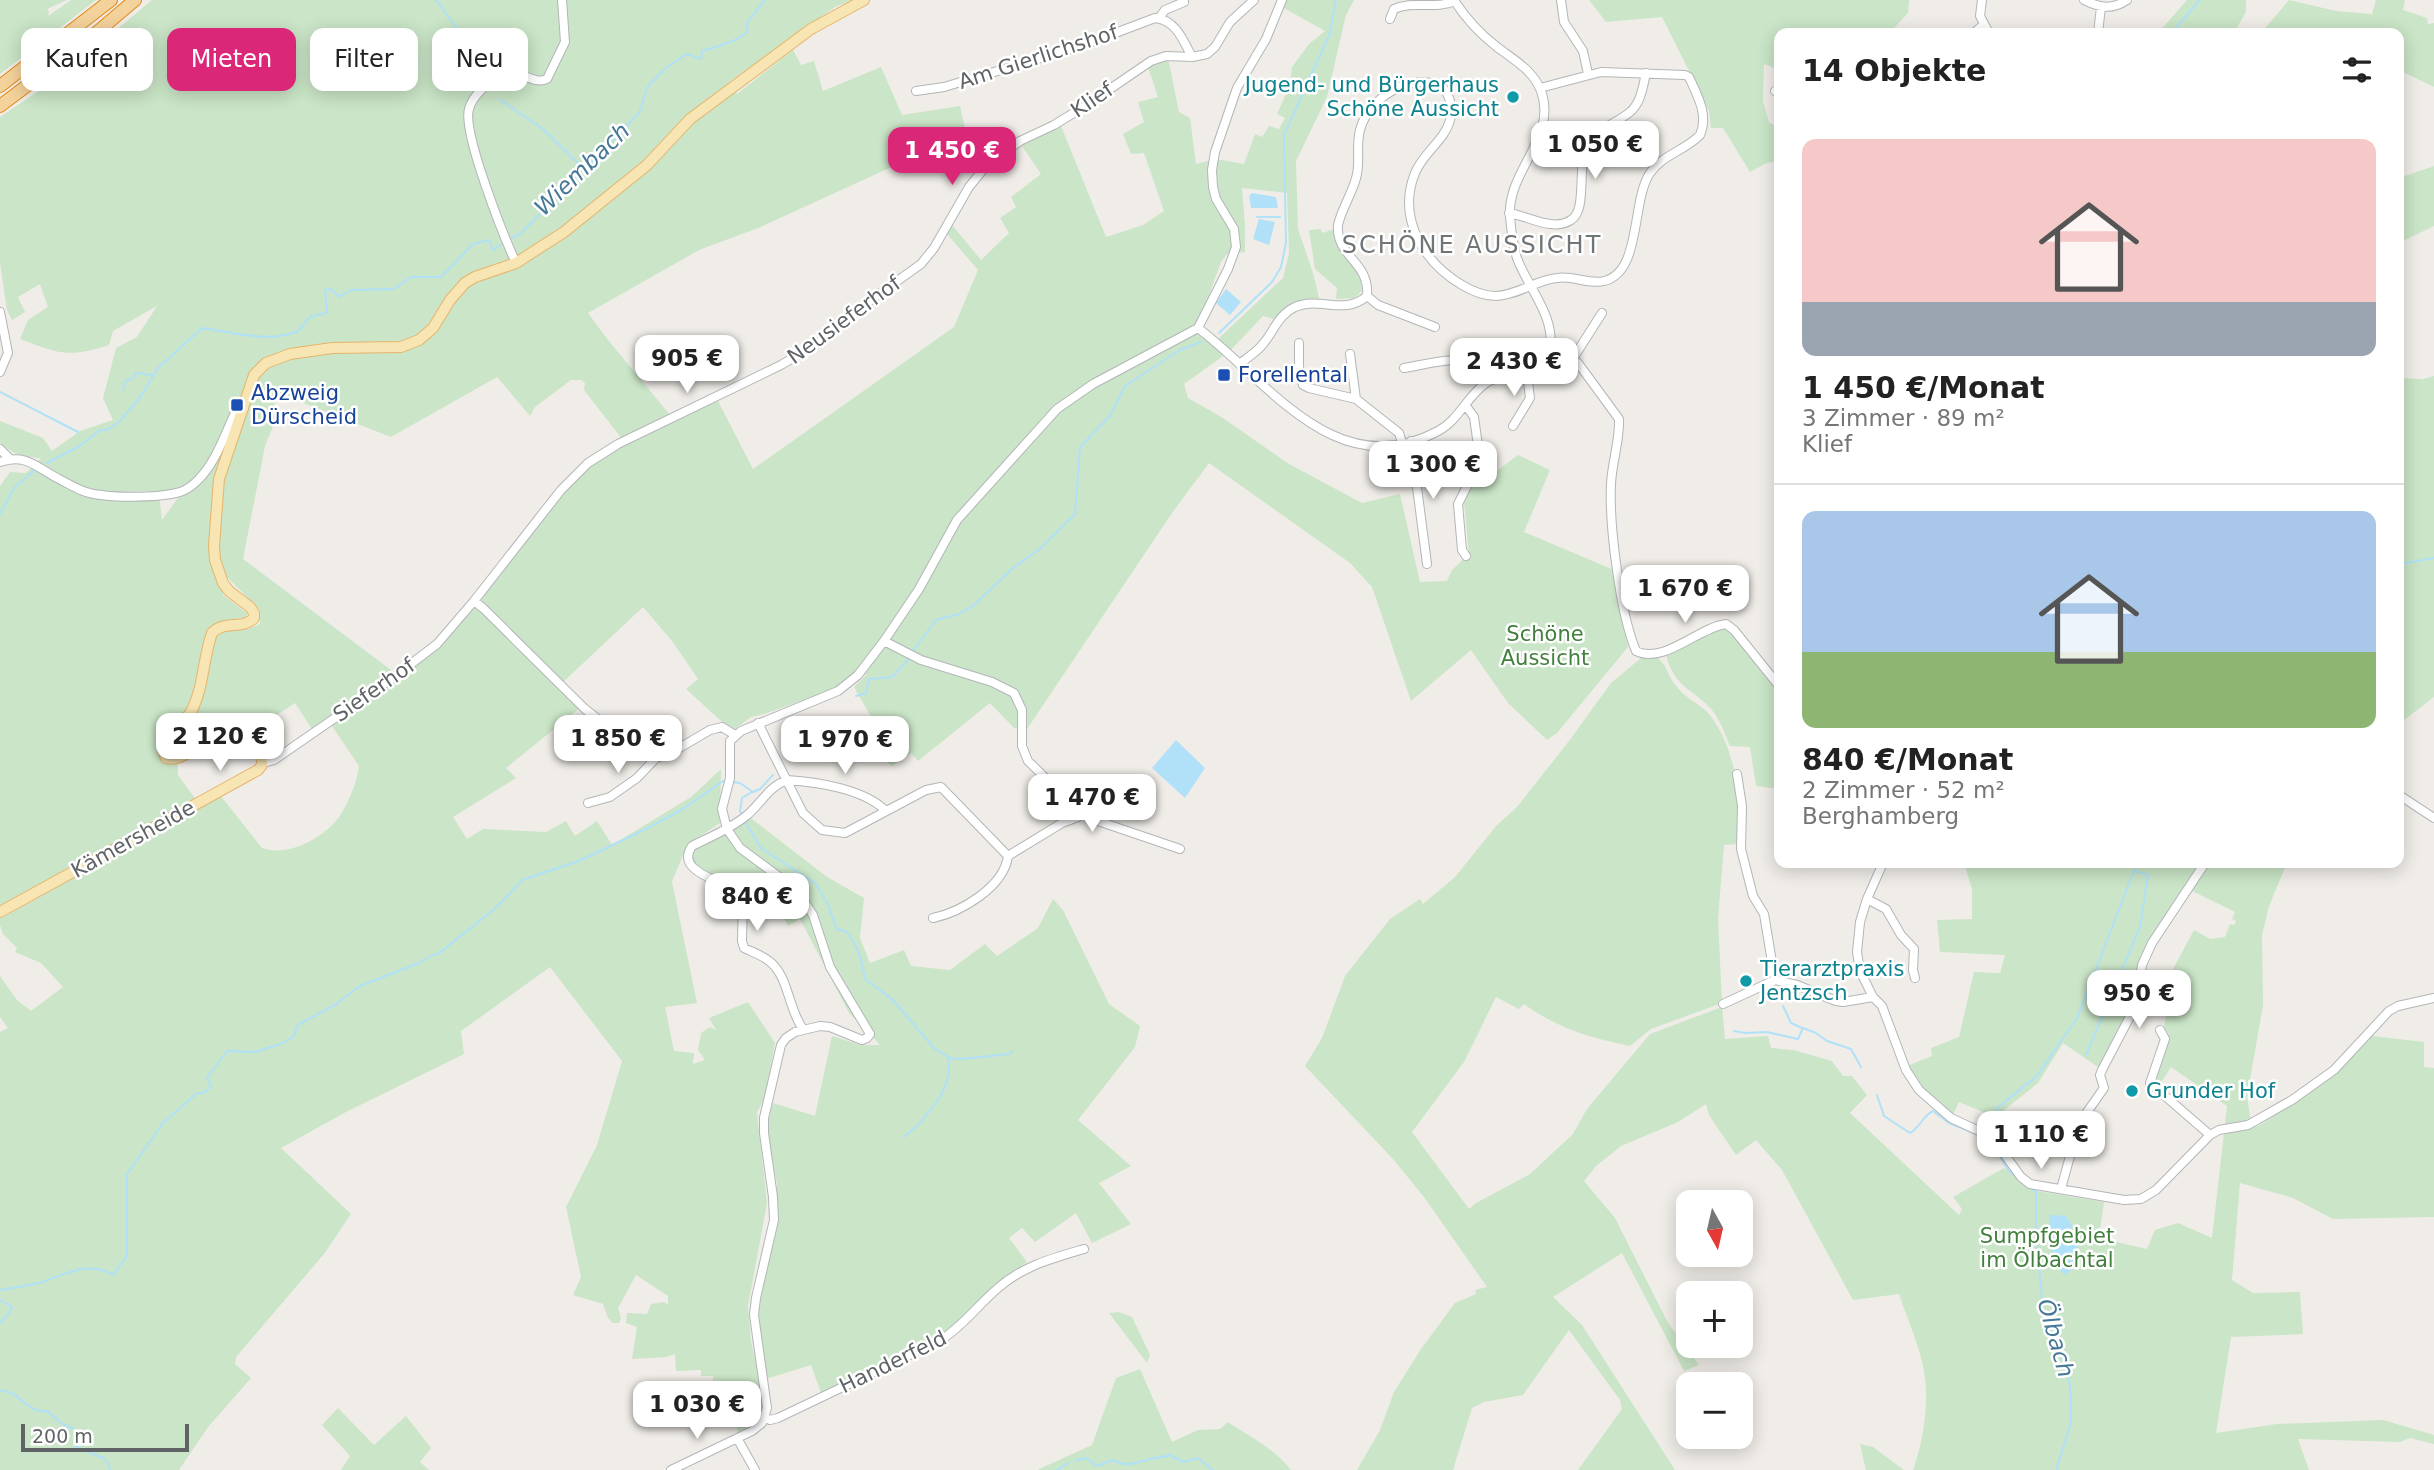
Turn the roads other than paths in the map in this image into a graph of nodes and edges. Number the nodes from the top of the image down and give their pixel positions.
1 (111, 0) edge
2 (135, 0) edge
3 (562, 0) edge
4 (864, 0) edge
5 (1254, 0) edge
6 (1282, 0) edge
7 (1455, 0) edge
8 (1561, 0) edge
9 (1982, 0) edge
10 (2084, 0) edge
11 (2127, 0) edge
12 (1184, 2) dead end
13 (2101, 7) junction
14 (1159, 18) junction
15 (1390, 19) dead end
16 (1983, 25) junction
17 (1980, 28) edge
18 (1985, 28) edge
19 (2099, 28) edge
20 (1192, 57) junction
21 (1646, 73) junction
22 (1588, 74) junction
23 (0, 86) edge
24 (1540, 88) junction
25 (916, 91) dead end
26 (0, 106) edge
27 (1509, 213) junction
28 (946, 229) joint
29 (516, 262) junction
30 (1530, 286) junction
31 (1367, 296) junction
32 (0, 312) edge
33 (1602, 313) dead end
34 (1435, 327) dead end
35 (1198, 328) junction
36 (1299, 343) dead end
37 (1549, 351) junction
38 (1350, 354) dead end
39 (1572, 360) junction
40 (1238, 364) junction
41 (1404, 368) dead end
42 (0, 372) edge
43 (1527, 373) junction
44 (1486, 383) junction
45 (1356, 399) junction
46 (1466, 406) junction
47 (244, 408) junction
48 (1513, 426) dead end
49 (1407, 442) junction
50 (0, 449) edge
51 (10, 459) junction
52 (0, 462) edge
53 (1466, 556) dead end
54 (1427, 564) dead end
55 (474, 601) junction
56 (884, 641) junction
57 (1774, 680) edge
58 (758, 723) junction
59 (735, 735) junction
60 (656, 758) junction
61 (263, 763) junction
62 (1737, 774) dead end
63 (787, 780) junction
64 (2404, 798) edge
65 (588, 803) dead end
66 (886, 811) junction
67 (1081, 813) junction
68 (2434, 818) edge
69 (727, 830) junction
70 (1180, 849) dead end
71 (1009, 856) junction
72 (1881, 868) edge
73 (2201, 868) edge
74 (1867, 899) junction
75 (0, 912) edge
76 (933, 918) dead end
77 (1915, 978) dead end
78 (1775, 980) junction
79 (1873, 998) junction
80 (2434, 998) edge
81 (1723, 1004) dead end
82 (803, 1029) junction
83 (2160, 1030) dead end
84 (2210, 1135) junction
85 (2061, 1189) junction
86 (1084, 1249) dead end
87 (765, 1418) junction
88 (737, 1438) junction
89 (671, 1470) edge
90 (755, 1470) edge

1 - 23 highway
2 - 26 highway
3 - 29 street
4 - 29 main road
5 - 20 street, Klief
6 - 35 street
7 - 15 street
7 - 24 street
8 - 22 street
9 - 16 street
10 - 13 street
11 - 13 street
12 - 14 street, Am Gierlichshof
13 - 19 street
14 - 20 street
14 - 25 street, Am Gierlichshof
16 - 17 street
16 - 18 street
20 - 28 street, Klief
21 - 22 street
21 - 27 street
21 - 30 street
22 - 24 street
24 - 27 street
27 - 30 street
28 - 55 street, Neusieferhof
29 - 47 main road
30 - 31 street
30 - 37 street
31 - 34 street
31 - 40 street
32 - 42 street
33 - 39 street
35 - 40 street
35 - 56 street
36 - 45 street
37 - 39 street
37 - 43 street
38 - 45 street
39 - 57 street
40 - 49 street
41 - 44 street
43 - 44 street
43 - 48 street
44 - 46 street
45 - 49 street
46 - 49 street
46 - 53 street
47 - 51 street
47 - 61 main road
49 - 54 street
50 - 51 street
51 - 52 street
55 - 60 street
55 - 61 street, Sieferhof
56 - 58 street
56 - 67 street
58 - 59 street
58 - 63 street
59 - 60 street
59 - 69 street
60 - 65 street
61 - 75 main road, Kämersheide
62 - 78 street
63 - 66 street
63 - 66 street
63 - 69 street
64 - 68 street
66 - 71 street
67 - 70 street
67 - 71 street
69 - 82 street
69 - 82 street
71 - 76 street
72 - 74 street
73 - 85 street
74 - 77 street
74 - 79 street
78 - 79 street
78 - 81 street
79 - 85 street
80 - 84 street
82 - 87 street
83 - 84 street
84 - 85 street
86 - 87 street, Handerfeld
87 - 88 street
88 - 89 street
88 - 90 street

